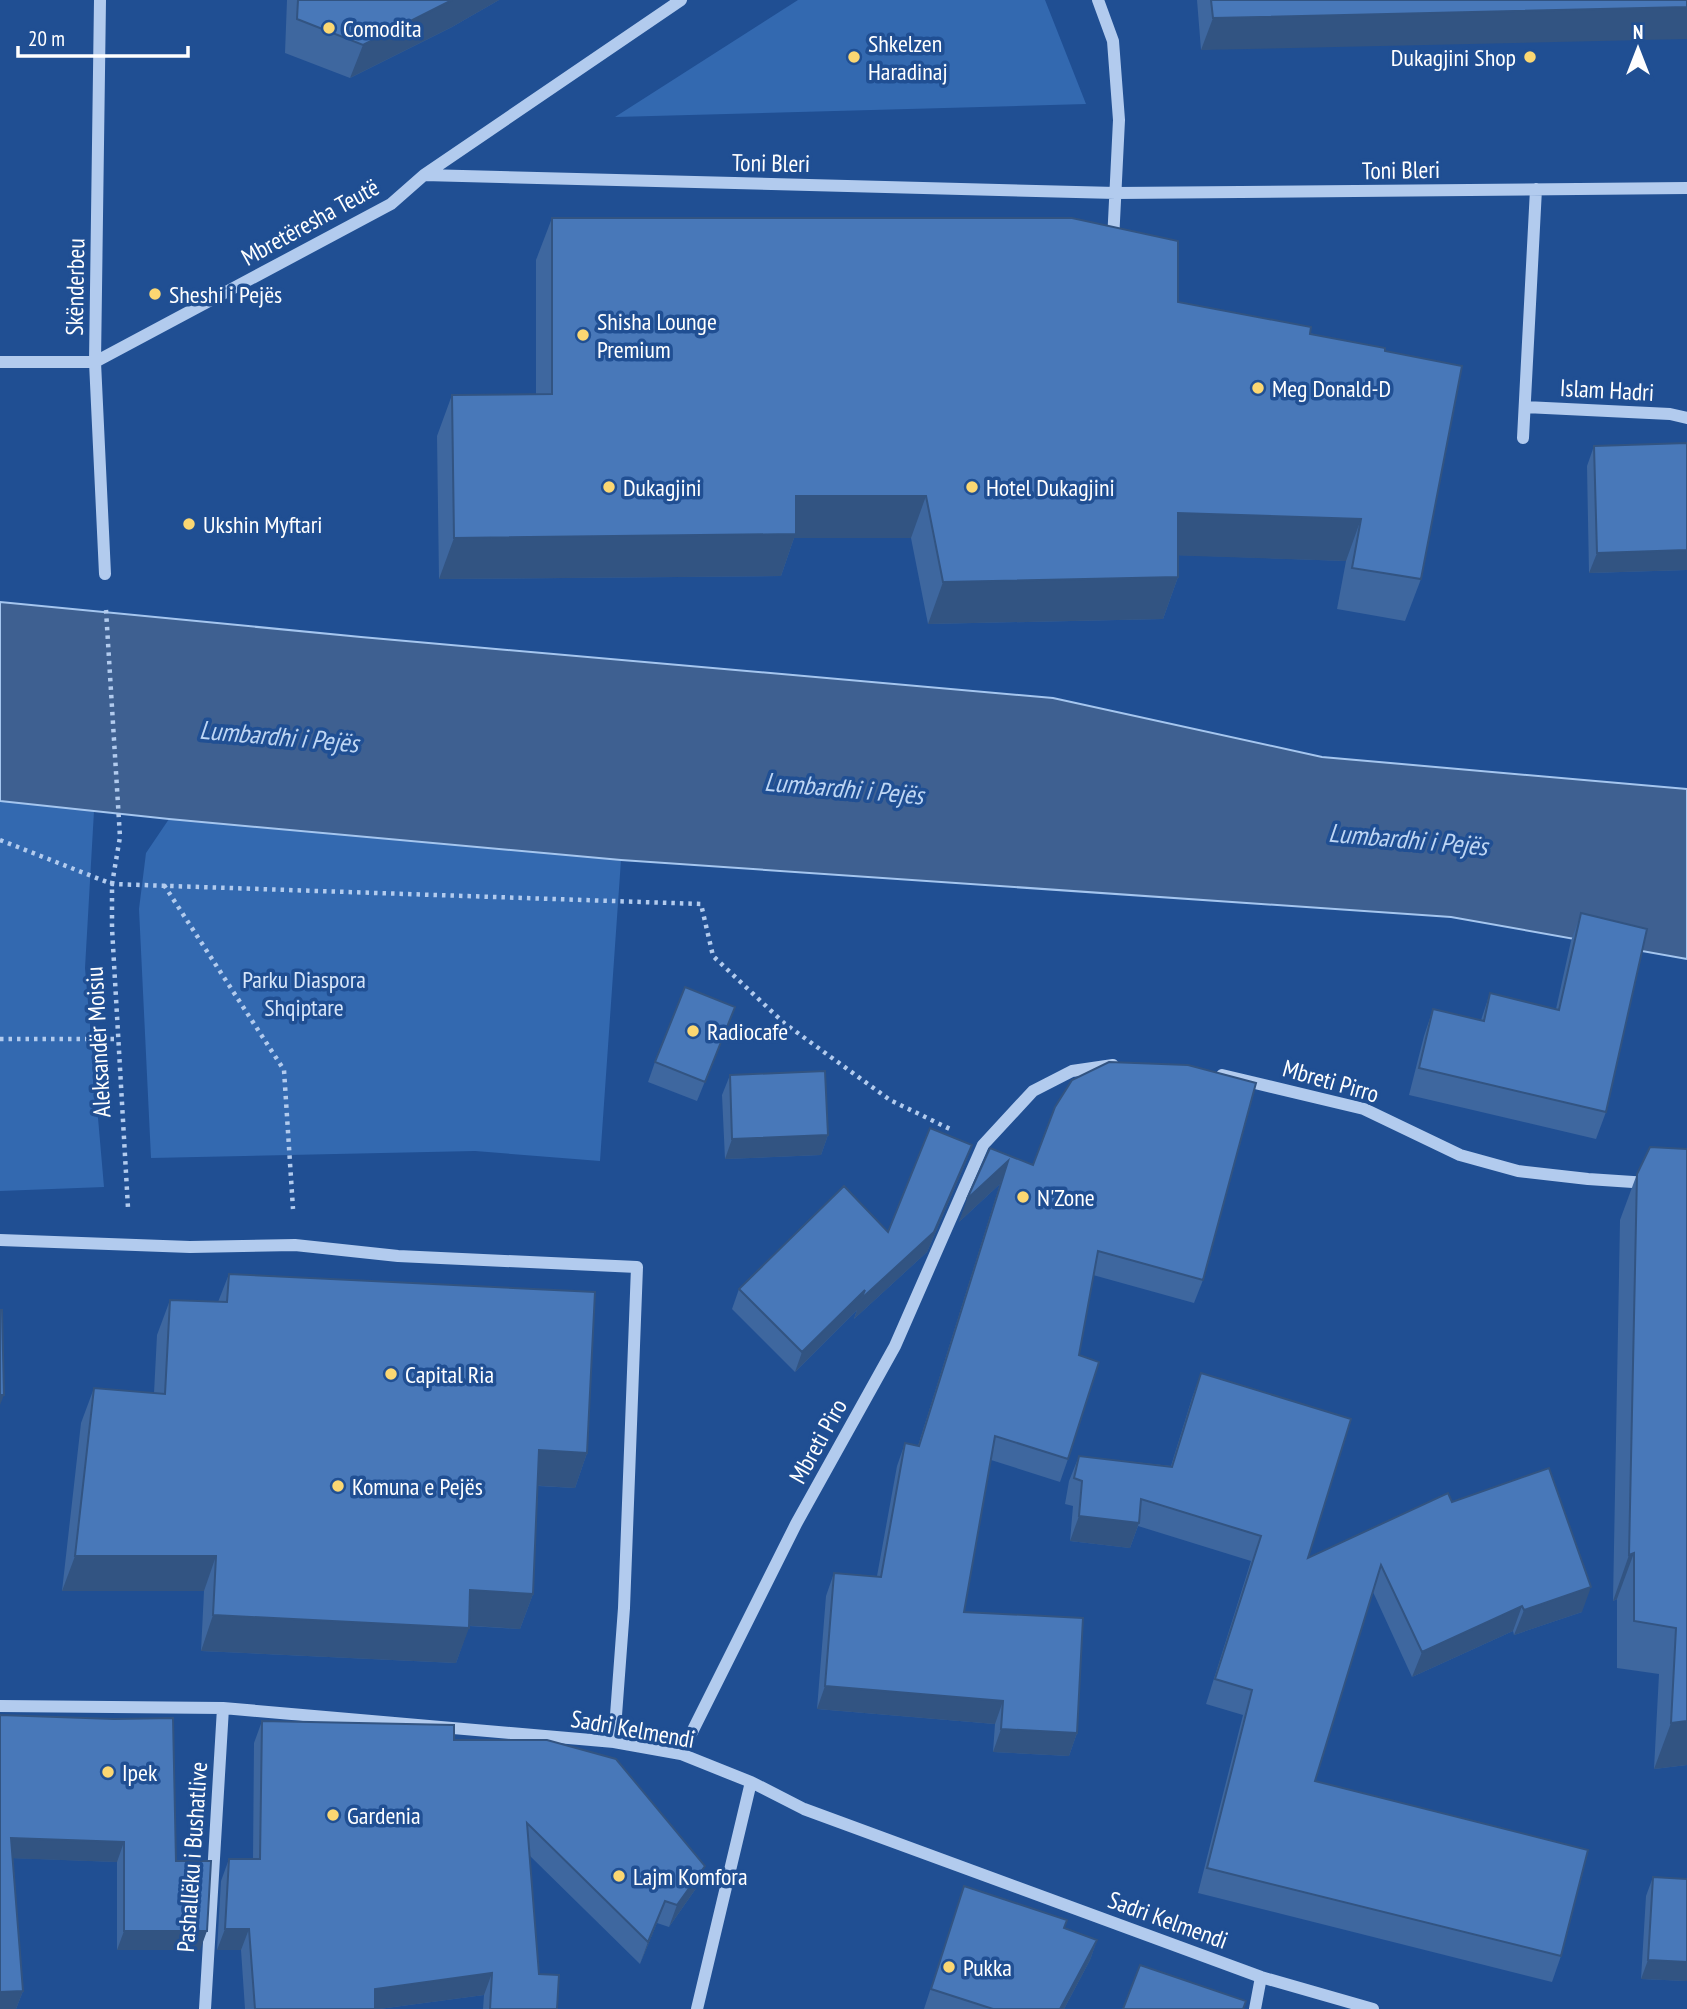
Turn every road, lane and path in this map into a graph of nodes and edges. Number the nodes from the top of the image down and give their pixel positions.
1 (100, 0) edge
2 (681, 0) edge
3 (1098, 0) edge
4 (424, 175) junction
5 (1687, 188) edge
6 (1536, 189) junction
7 (1116, 193) junction
8 (1112, 252) edge
9 (0, 362) edge
10 (95, 362) junction
11 (1525, 407) junction
12 (1687, 418) edge
13 (1523, 438) dead end
14 (105, 574) dead end
15 (106, 608) dead end
16 (0, 840) edge
17 (112, 884) junction
18 (164, 885) junction
19 (0, 1039) edge
20 (119, 1039) junction
21 (1127, 1065) edge
22 (1207, 1072) edge
23 (983, 1144) junction
24 (1662, 1183) edge
25 (0, 1240) edge
26 (130, 1244) junction
27 (295, 1245) junction
28 (0, 1706) edge
29 (223, 1708) junction
30 (614, 1742) junction
31 (681, 1754) junction
32 (751, 1782) junction
33 (1261, 1977) junction
34 (205, 2009) edge
35 (696, 2009) edge
36 (1255, 2009) edge
37 (1373, 2009) edge

1 - 10 street, Skënderbeu
2 - 4 street, Mbretëresha Teutë
3 - 7 street
4 - 7 street, Toni Bleri
4 - 10 street, Mbretëresha Teutë
5 - 6 street, Toni Bleri
6 - 7 street, Toni Bleri
6 - 11 street
7 - 8 street
9 - 10 street, Mbretëresha Teutë
10 - 14 street, Skënderbeu
11 - 12 street, Islam Hadri
11 - 13 street
15 - 17 path, Aleksandër Moisiu
16 - 17 path
17 - 18 path
17 - 20 path, Aleksandër Moisiu
18 - 23 path
18 - 27 path
19 - 20 path
20 - 26 path, Aleksandër Moisiu
21 - 23 street
22 - 24 street, Mbreti Pirro
23 - 31 street, Mbreti Piro
25 - 26 street
26 - 27 street
27 - 30 street
28 - 29 street, Sadri Kelmendi
29 - 30 street, Sadri Kelmendi
29 - 34 street, Pashallëku i Bushatlive
30 - 31 street, Sadri Kelmendi
31 - 32 street, Sadri Kelmendi
32 - 33 street, Sadri Kelmendi
32 - 35 street
33 - 36 street
33 - 37 street, Sadri Kelmendi

